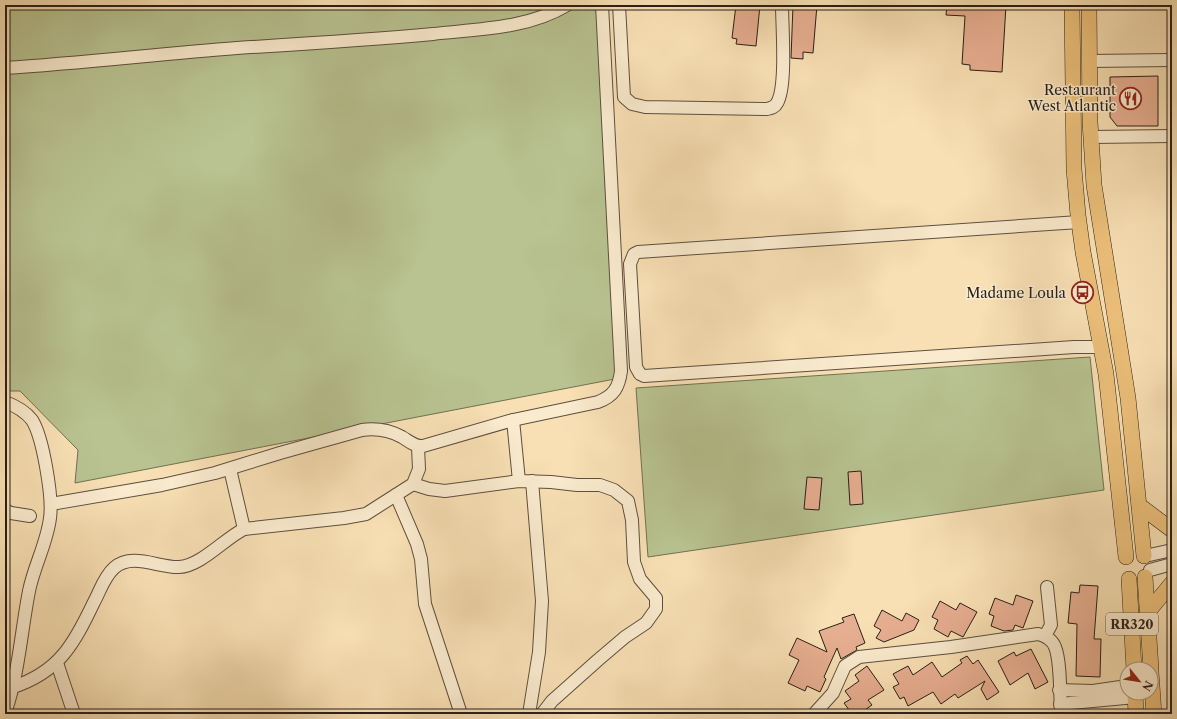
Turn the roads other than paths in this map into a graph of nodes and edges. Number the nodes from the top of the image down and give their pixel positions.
1 (567, 5) edge
2 (602, 5) edge
3 (618, 5) edge
4 (782, 5) edge
5 (1072, 5) edge
6 (1089, 5) edge
7 (1172, 60) edge
8 (1089, 62) junction
9 (5, 68) edge
10 (1172, 136) edge
11 (1091, 137) junction
12 (1078, 222) junction
13 (1101, 346) junction
14 (5, 402) edge
15 (513, 420) junction
16 (418, 447) junction
17 (230, 470) junction
18 (519, 481) junction
19 (532, 481) junction
20 (413, 484) junction
21 (396, 495) junction
22 (51, 504) junction
23 (1140, 506) junction
24 (5, 510) edge
25 (30, 516) dead end
26 (244, 529) junction
27 (1172, 530) edge
28 (1172, 550) edge
29 (1126, 558) junction
30 (1172, 564) edge
31 (1146, 565) junction
32 (1129, 579) junction
33 (1172, 583) edge
34 (1047, 587) dead end
35 (1148, 613) junction
36 (1045, 636) junction
37 (1134, 661) edge
38 (1151, 661) edge
39 (57, 663) junction
40 (13, 687) junction
41 (1060, 690) junction
42 (1119, 692) edge
43 (1119, 695) edge
44 (1134, 701) edge
45 (1153, 701) edge
46 (1060, 709) edge
47 (5, 713) edge
48 (74, 714) edge
49 (461, 714) edge
50 (529, 714) edge
51 (542, 714) edge
52 (814, 714) edge
53 (1136, 714) edge
54 (1154, 714) edge

1 - 9 street
2 - 15 street
3 - 4 street
5 - 12 main road, RR320
6 - 8 main road, RR320
7 - 8 street
8 - 11 main road, RR320
10 - 11 street
11 - 23 main road, RR320
12 - 13 main road, RR320
12 - 13 street
13 - 29 main road, RR320
14 - 22 street
15 - 16 street
15 - 18 street
16 - 17 street
16 - 20 street
17 - 22 street
17 - 26 street
18 - 19 street
18 - 20 street
19 - 50 street
19 - 51 street
20 - 21 street
21 - 26 street
21 - 49 street
22 - 40 street
23 - 27 main road
23 - 31 main road, RR320
24 - 25 street
26 - 39 street
28 - 31 street
29 - 31 main road
29 - 32 main road, RR320
30 - 31 street
31 - 32 main road
31 - 35 main road, RR320
32 - 37 main road, RR320
33 - 35 main road
34 - 36 street
35 - 38 main road, RR320
36 - 41 street
36 - 52 street
39 - 40 street
39 - 48 street
40 - 47 street
41 - 42 street
41 - 46 street
43 - 46 street
44 - 53 main road
45 - 54 main road

